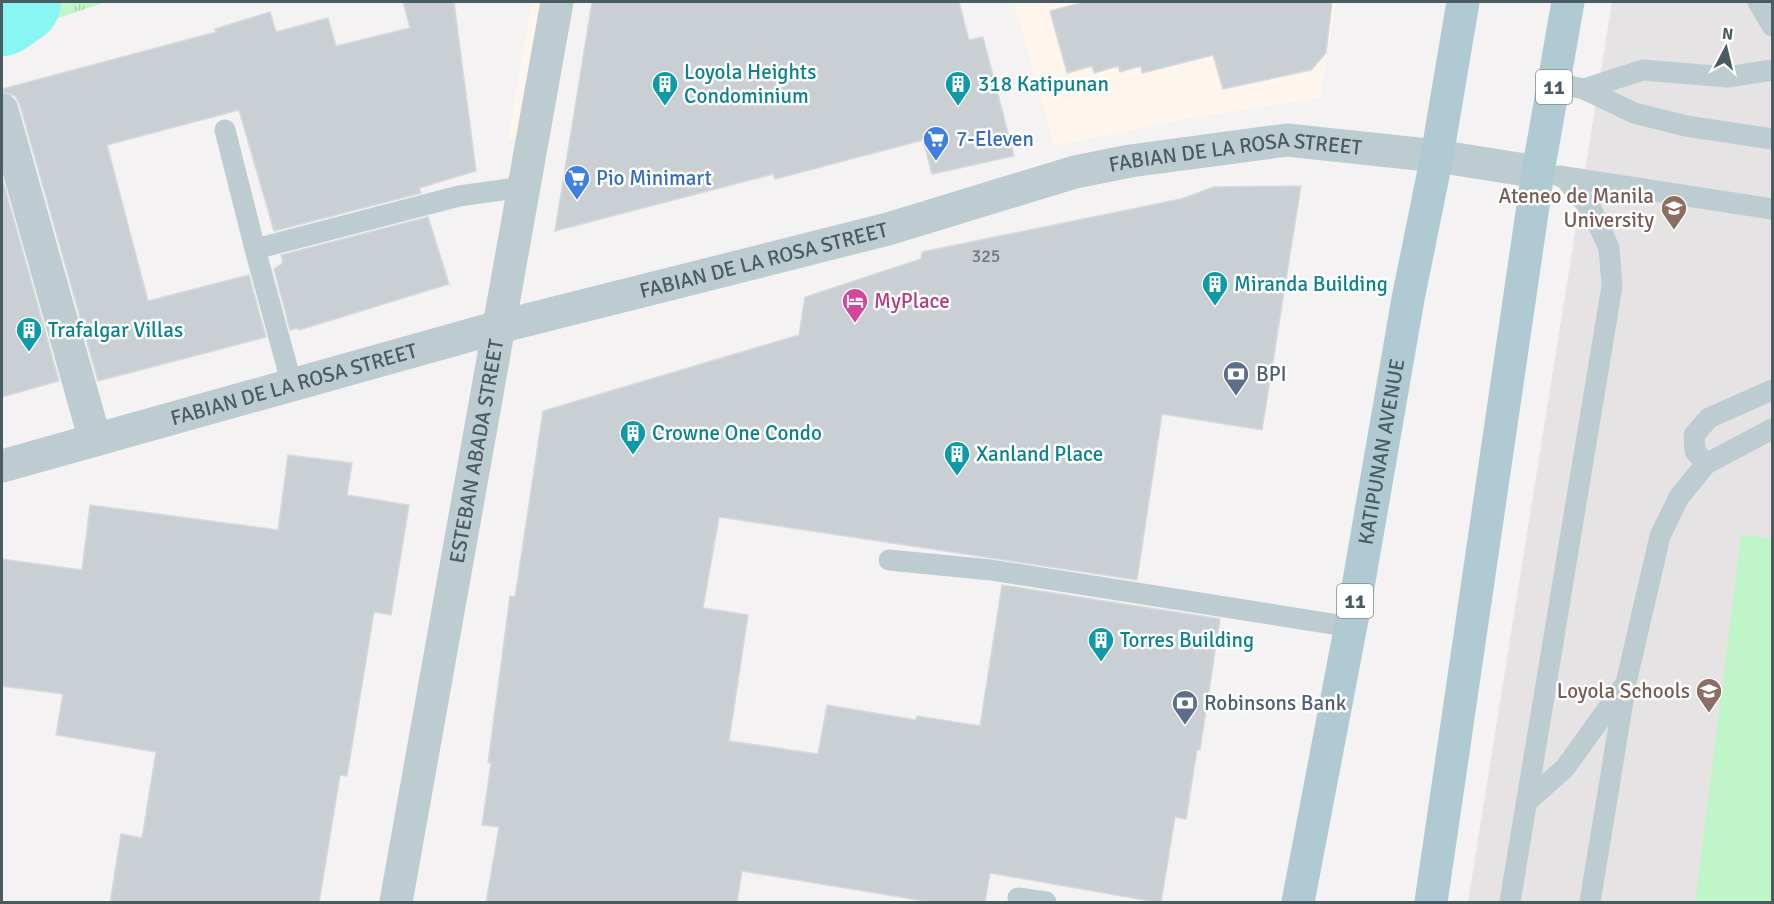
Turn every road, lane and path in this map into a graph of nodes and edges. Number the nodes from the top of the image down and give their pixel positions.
1 (557, 2) edge
2 (1463, 2) edge
3 (1572, 2) edge
4 (1758, 2) edge
5 (1773, 26) edge
6 (1773, 70) edge
7 (1569, 86) junction
8 (2, 110) edge
9 (225, 130) dead end
10 (1773, 139) edge
11 (1437, 156) junction
12 (1551, 175) junction
13 (524, 187) junction
14 (1773, 209) edge
15 (255, 249) junction
16 (500, 327) junction
17 (292, 385) junction
18 (1773, 390) edge
19 (1773, 429) edge
20 (95, 440) junction
21 (1706, 464) junction
22 (2, 466) edge
23 (889, 561) dead end
24 (1351, 627) junction
25 (1626, 683) junction
26 (1528, 801) junction
27 (1018, 898) dead end
28 (396, 903) edge
29 (1047, 903) edge
30 (1298, 903) edge
31 (1431, 903) edge
32 (1510, 903) edge
33 (1590, 903) edge

1 - 13 street, ESTEBAN ABADA STREET
2 - 11 main road, KATIPUNAN AVENUE / 11
3 - 7 main road, 11
4 - 5 lane
6 - 7 lane
7 - 10 lane
7 - 12 main road, 11
8 - 20 street
9 - 15 lane
11 - 12 street, FABIAN DE LA ROSA STREET
11 - 16 street, FABIAN DE LA ROSA STREET
11 - 24 main road, KATIPUNAN AVENUE / 11
12 - 14 lane
12 - 26 lane
12 - 31 main road, 11
13 - 15 lane
13 - 16 street, ESTEBAN ABADA STREET
15 - 17 lane
16 - 17 street, FABIAN DE LA ROSA STREET
16 - 28 street, ESTEBAN ABADA STREET
17 - 20 street, FABIAN DE LA ROSA STREET
18 - 21 lane
19 - 21 lane
20 - 22 street, FABIAN DE LA ROSA STREET
21 - 25 lane
23 - 24 lane
24 - 30 main road, KATIPUNAN AVENUE / 11
25 - 26 lane
25 - 33 lane
26 - 32 lane
27 - 29 lane

